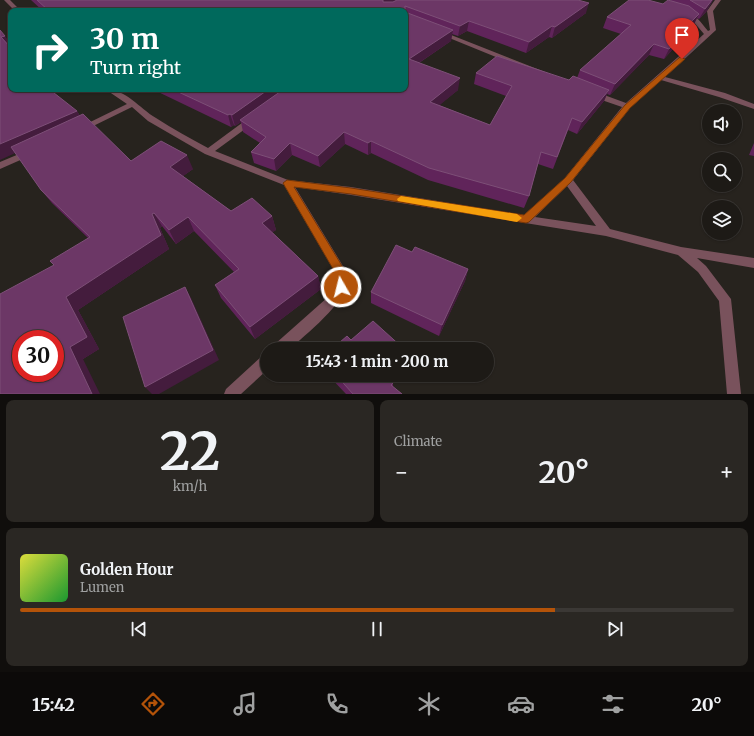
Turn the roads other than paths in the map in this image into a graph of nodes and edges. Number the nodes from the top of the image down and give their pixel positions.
1 (718, 0) edge
2 (681, 12) edge
3 (434, 30) edge
4 (708, 35) junction
5 (549, 76) edge
6 (661, 78) junction
7 (583, 90) edge
8 (114, 92) edge
9 (133, 104) junction
10 (627, 106) junction
11 (754, 107) edge
12 (259, 115) edge
13 (68, 134) edge
14 (40, 148) edge
15 (208, 152) junction
16 (0, 166) edge
17 (568, 180) junction
18 (287, 183) junction
19 (526, 219) junction
20 (606, 232) junction
21 (681, 251) junction
22 (754, 263) edge
23 (288, 342) edge
24 (260, 367) edge
25 (231, 394) edge
26 (734, 394) edge

1 - 4 street
2 - 4 street
3 - 5 street
4 - 6 street
6 - 10 street
6 - 11 street
7 - 10 street
8 - 9 street
9 - 13 street
9 - 15 street
10 - 17 street
12 - 15 street
14 - 16 street
15 - 18 street
17 - 19 street
17 - 20 street
18 - 19 street
18 - 23 street
19 - 20 street
20 - 21 street
21 - 22 street
21 - 26 street
24 - 25 street

